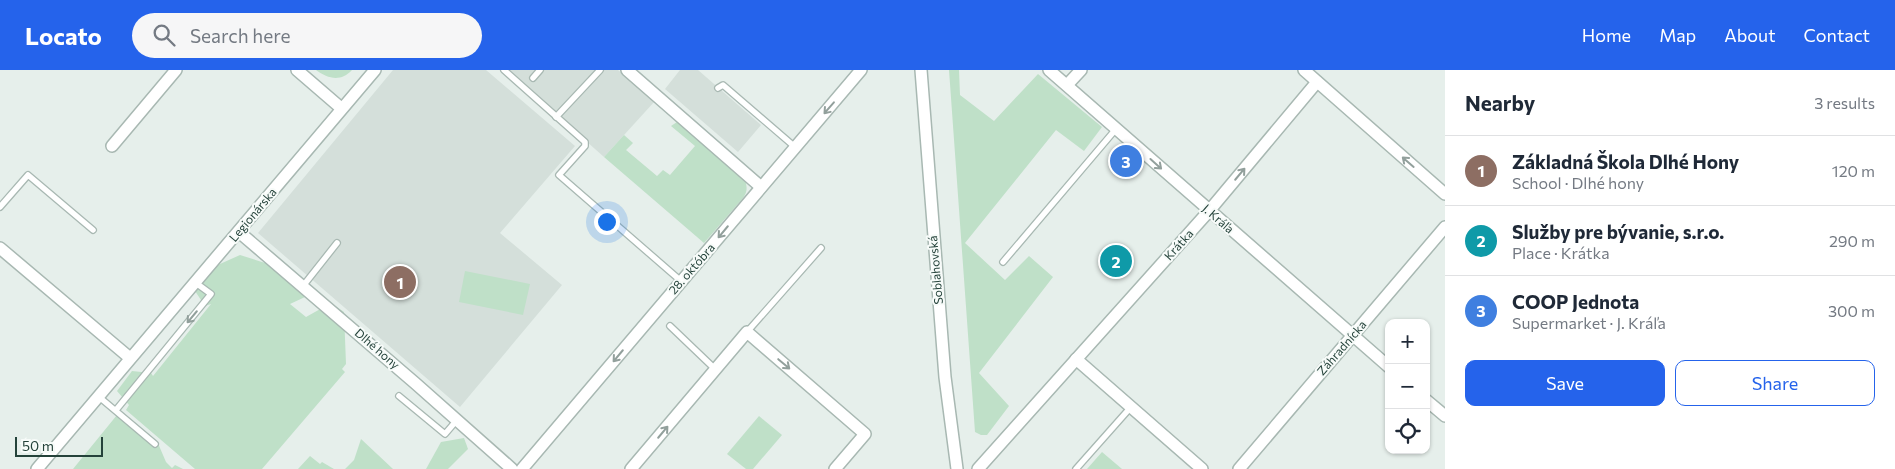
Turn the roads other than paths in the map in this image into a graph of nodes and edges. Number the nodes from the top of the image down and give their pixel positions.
1 (176, 70) edge
2 (297, 70) edge
3 (375, 70) edge
4 (504, 70) edge
5 (540, 70) edge
6 (600, 70) edge
7 (627, 70) edge
8 (861, 70) edge
9 (921, 70) edge
10 (1049, 70) edge
11 (1081, 70) edge
12 (1304, 70) edge
13 (533, 78) dead end
14 (1317, 82) junction
15 (1067, 85) junction
16 (718, 88) dead end
17 (341, 108) junction
18 (556, 117) junction
19 (1116, 129) junction
20 (112, 146) dead end
21 (795, 147) junction
22 (761, 187) junction
23 (1445, 194) edge
24 (0, 207) edge
25 (1209, 211) junction
26 (1445, 227) edge
27 (93, 230) dead end
28 (239, 232) junction
29 (337, 243) dead end
30 (0, 248) edge
31 (821, 248) dead end
32 (1003, 262) dead end
33 (681, 281) junction
34 (196, 283) junction
35 (303, 286) junction
36 (670, 326) dead end
37 (747, 332) junction
38 (1352, 336) junction
39 (130, 358) junction
40 (1076, 359) junction
41 (1385, 364) edge
42 (715, 369) junction
43 (98, 396) junction
44 (399, 396) dead end
45 (1430, 403) edge
46 (1131, 407) junction
47 (116, 410) junction
48 (1445, 416) edge
49 (457, 420) junction
50 (155, 444) dead end
51 (37, 469) edge
52 (512, 469) edge
53 (522, 469) edge
54 (631, 469) edge
55 (835, 469) edge
56 (957, 469) edge
57 (978, 469) edge
58 (1076, 469) edge
59 (1202, 469) edge
60 (1239, 469) edge

1 - 20 street
2 - 17 street
3 - 17 street, Legionárska
4 - 18 lane
5 - 13 lane
6 - 18 lane
7 - 22 street
8 -> 21 street, 28. októbra
9 - 56 street, Soblahovská
10 - 15 street, J. Kráľa
11 - 15 street
12 - 14 street
23 -> 14 street
25 -> 14 street, Krátka
15 - 19 street, J. Kráľa
16 - 21 lane
17 - 28 street, Legionárska
18 - 33 lane
19 -> 25 street, J. Kráľa
19 - 32 lane
21 - 22 street, 28. októbra
22 -> 33 street, 28. októbra
24 - 27 lane
25 - 38 street, J. Kráľa
25 - 40 street, Krátka
26 - 38 street, Záhradnícka
28 - 34 street, Legionárska
28 - 35 street, Dlhé hony
29 - 35 lane
30 - 39 street
31 - 37 lane
33 -> 53 street, 28. októbra
34 - 39 street, Legionárska
34 -> 47 lane
35 - 49 street, Dlhé hony
36 - 42 lane
37 - 42 street
37 -> 55 street
38 - 41 street, J. Kráľa
38 - 60 street, Záhradnícka
39 - 43 street, Legionárska
40 - 46 street
40 - 57 street
54 -> 42 street
43 - 47 lane
43 - 51 street, Legionárska
44 - 49 lane
45 - 48 street
46 - 58 lane
46 - 59 street
47 - 50 lane
49 - 52 street, Dlhé hony

